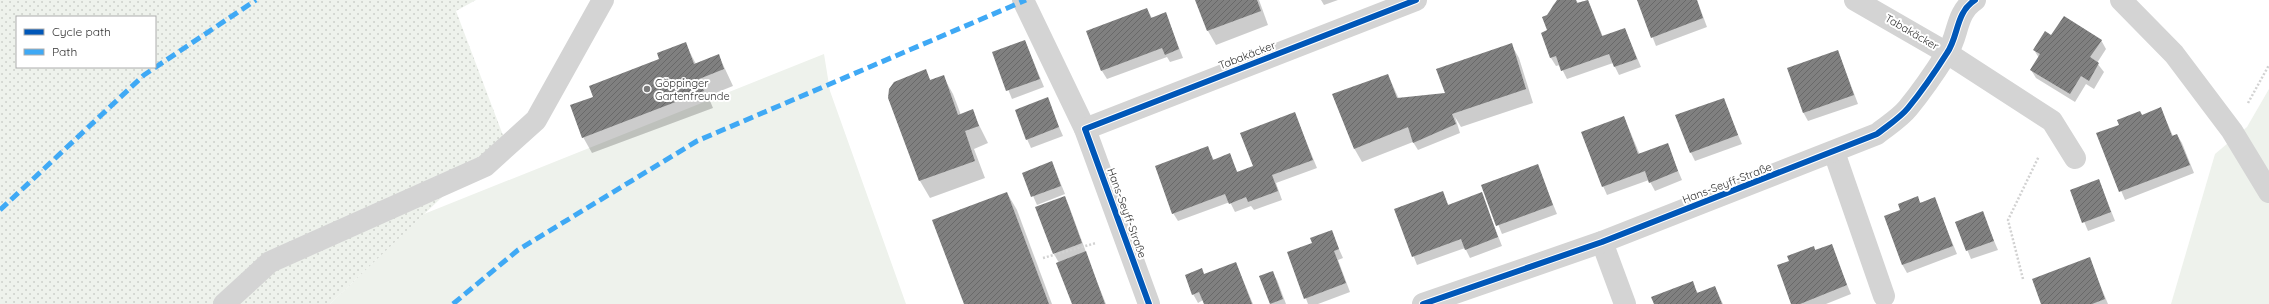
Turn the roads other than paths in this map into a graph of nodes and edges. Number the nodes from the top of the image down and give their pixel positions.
1 (602, 0) edge
2 (1024, 0) edge
3 (1416, 0) edge
4 (1855, 0) edge
5 (1975, 0) edge
6 (1981, 0) edge
7 (2121, 0) edge
8 (1951, 47) junction
9 (1085, 129) junction
10 (1834, 152) junction
11 (2075, 158) dead end
12 (2269, 192) edge
13 (1602, 242) junction
14 (1884, 296) dead end
15 (1450, 300) edge
16 (224, 304) edge
17 (1149, 304) edge
18 (1423, 304) edge
19 (1625, 304) edge

1 - 16 street
2 - 9 street, Hans-Seyff-Straße
3 - 9 street, Tabakäcker
4 - 8 street, Tabakäcker
5 - 8 street, Hans-Seyff-Straße
6 - 8 street, Hans-Seyff-Straße
7 - 12 street
8 - 10 street, Hans-Seyff-Straße
8 - 11 street, Tabakäcker
9 - 17 street, Hans-Seyff-Straße
10 - 13 street, Hans-Seyff-Straße
10 - 14 street
13 - 15 street, Hans-Seyff-Straße
13 - 19 street
15 - 18 street, Hans-Seyff-Straße

